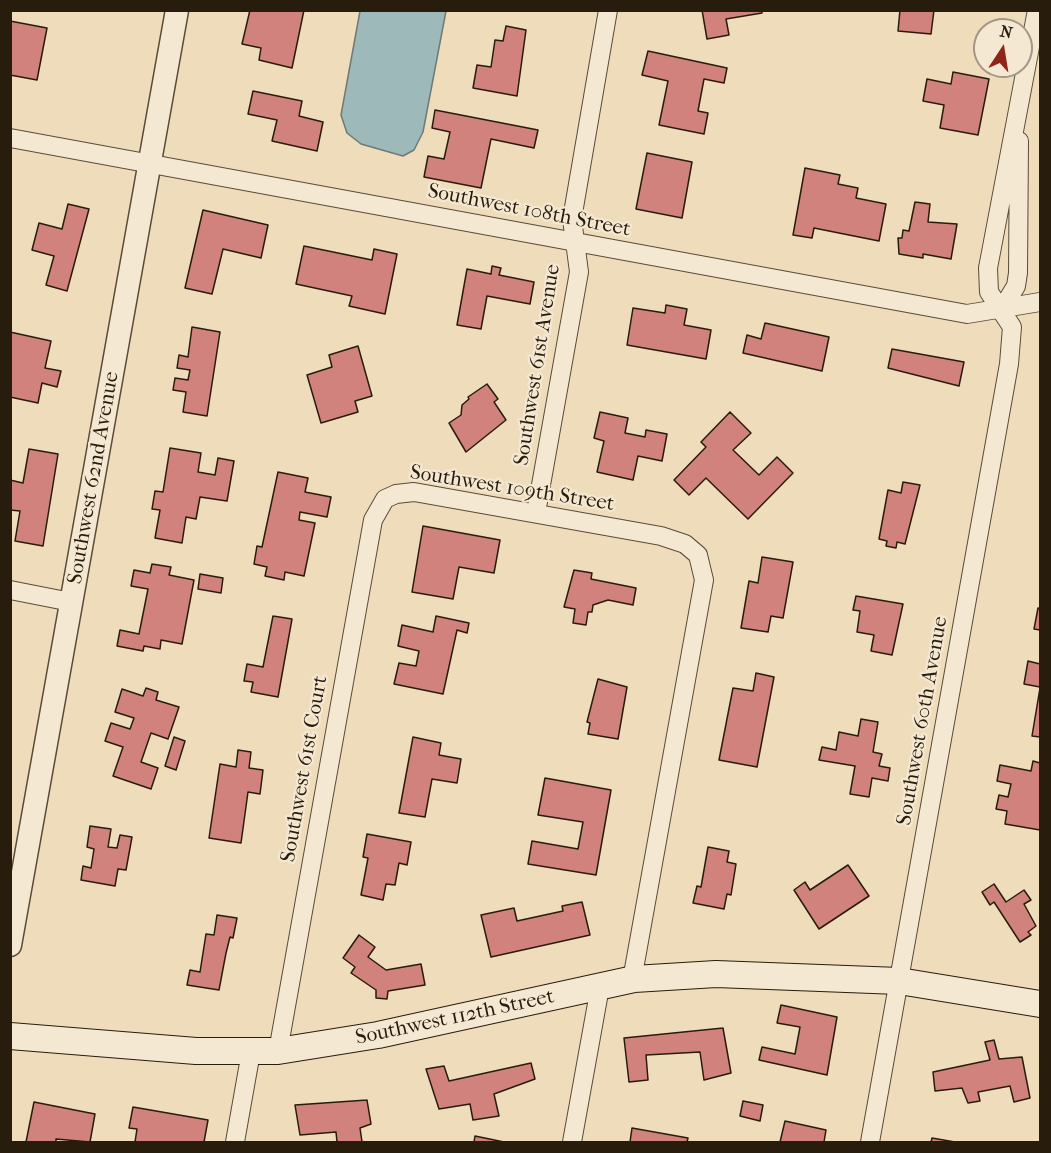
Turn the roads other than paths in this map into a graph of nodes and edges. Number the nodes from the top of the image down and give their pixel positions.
1 (177, 10) edge
2 (608, 10) edge
3 (1038, 15) edge
4 (1016, 127) junction
5 (10, 138) edge
6 (151, 163) junction
7 (575, 242) junction
8 (1041, 302) edge
9 (1002, 309) junction
10 (385, 499) joint
11 (536, 513) junction
12 (10, 590) edge
13 (71, 602) junction
14 (10, 945) edge
15 (632, 980) junction
16 (898, 981) junction
17 (600, 987) junction
18 (1041, 1004) edge
19 (10, 1036) edge
20 (278, 1051) junction
21 (251, 1052) junction
22 (235, 1143) edge
23 (572, 1143) edge
24 (870, 1143) edge

1 - 6 street, Southwest 62nd Avenue
2 - 7 street, Southwest 61st Avenue
3 - 4 street, Southwest 60th Avenue
4 - 9 street, Southwest 60th Avenue
4 - 9 street, Southwest 60th Avenue
5 - 6 street, Southwest 108th Street
6 - 7 street, Southwest 108th Street
6 - 13 street, Southwest 62nd Avenue
7 - 9 street, Southwest 108th Street
7 - 11 street, Southwest 61st Avenue
8 - 9 street, Southwest 108th Street
9 - 16 street, Southwest 60th Avenue
10 - 11 street, Southwest 109th Street
10 - 20 street, Southwest 61st Court
11 - 15 street, Southwest 109th Street
12 - 13 street
13 - 14 street, Southwest 62nd Avenue
15 - 16 main road, Southwest 112th Street
15 - 17 main road, Southwest 112th Street
16 - 18 main road, Southwest 112th Street
16 - 24 street, Southwest 60th Avenue
17 - 20 main road, Southwest 112th Street
17 - 23 street
19 - 21 main road, Southwest 112th Street
20 - 21 main road, Southwest 112th Street
21 - 22 street

